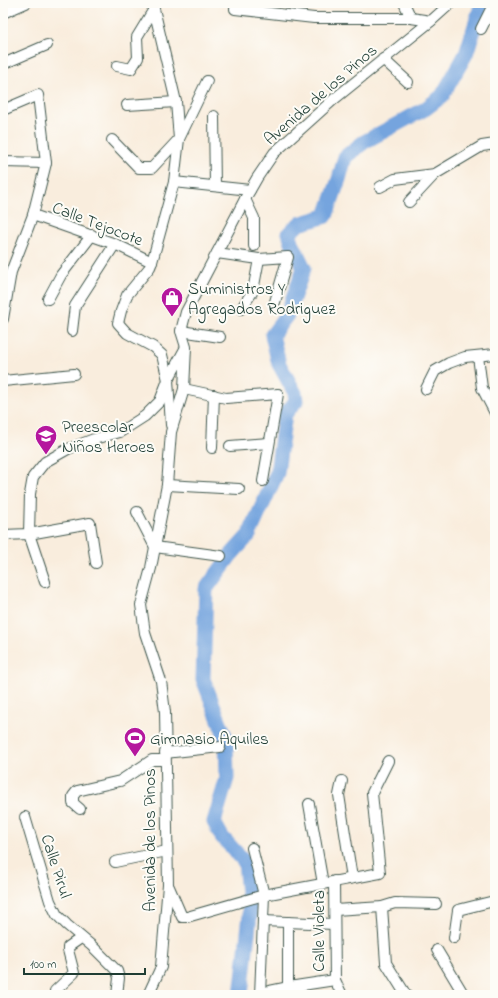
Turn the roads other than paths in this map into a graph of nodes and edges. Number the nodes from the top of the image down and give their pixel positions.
1 (26, 3) edge
2 (404, 3) edge
3 (450, 3) edge
4 (494, 3) edge
5 (153, 6) edge
6 (234, 9) dead end
7 (3, 13) edge
8 (411, 18) junction
9 (431, 21) junction
10 (481, 29) dead end
11 (47, 45) dead end
12 (384, 59) junction
13 (3, 64) edge
14 (117, 66) dead end
15 (207, 81) dead end
16 (408, 82) dead end
17 (176, 102) junction
18 (127, 105) dead end
19 (3, 110) edge
20 (214, 116) dead end
21 (180, 139) junction
22 (112, 140) dead end
23 (495, 144) edge
24 (3, 162) edge
25 (46, 163) junction
26 (435, 174) junction
27 (174, 182) junction
28 (215, 186) junction
29 (380, 187) dead end
30 (250, 190) junction
31 (245, 199) junction
32 (409, 202) dead end
33 (33, 215) junction
34 (92, 236) junction
35 (115, 244) junction
36 (254, 246) dead end
37 (217, 253) junction
38 (258, 258) junction
39 (152, 262) junction
40 (48, 299) dead end
41 (274, 302) dead end
42 (241, 309) dead end
43 (3, 319) edge
44 (72, 331) dead end
45 (181, 331) junction
46 (220, 337) dead end
47 (186, 347) junction
48 (495, 354) edge
49 (478, 356) junction
50 (74, 374) dead end
51 (168, 380) junction
52 (3, 381) edge
53 (426, 388) dead end
54 (184, 389) junction
55 (214, 395) junction
56 (495, 413) edge
57 (171, 432) junction
58 (269, 443) junction
59 (230, 446) dead end
60 (212, 448) dead end
61 (263, 481) dead end
62 (166, 485) junction
63 (239, 489) dead end
64 (137, 512) dead end
65 (29, 534) junction
66 (3, 535) edge
67 (155, 546) junction
68 (221, 556) dead end
69 (96, 564) dead end
70 (45, 582) dead end
71 (220, 747) dead end
72 (165, 756) junction
73 (388, 761) dead end
74 (342, 781) dead end
75 (309, 804) dead end
76 (80, 809) dead end
77 (25, 817) dead end
78 (252, 848) dead end
79 (167, 851) junction
80 (115, 862) dead end
81 (352, 878) junction
82 (334, 881) junction
83 (323, 884) junction
84 (168, 885) junction
85 (266, 895) junction
86 (436, 904) dead end
87 (495, 906) edge
88 (382, 907) junction
89 (335, 910) junction
90 (263, 921) junction
91 (288, 922) junction
92 (334, 924) junction
93 (81, 938) junction
94 (454, 938) dead end
95 (437, 950) dead end
96 (335, 980) junction
97 (55, 991) dead end
98 (288, 991) edge
99 (260, 994) edge
100 (117, 995) edge
101 (148, 995) edge
102 (342, 995) edge
103 (406, 995) edge
104 (464, 995) edge

1 - 7 street
2 - 8 street
3 - 9 street, Avenida de los Pinos
4 - 10 street
5 - 14 street
5 - 17 street
6 - 8 street
8 - 9 street
9 - 12 street, Avenida de los Pinos
11 - 13 street
12 - 16 street
12 - 30 street, Avenida de los Pinos
15 - 21 street
17 - 18 street
17 - 21 street
19 - 25 street
20 - 28 street
21 - 22 street
21 - 27 street
23 - 26 street
24 - 25 street
25 - 33 street
26 - 29 street
26 - 32 street
27 - 28 street
27 - 39 street
28 - 30 street
30 - 31 street, Avenida de los Pinos
31 - 36 street
31 - 37 street, Avenida de los Pinos
33 - 34 street, Calle Tejocote
33 - 43 street
34 - 35 street, Calle Tejocote
34 - 40 street
35 - 39 street, Calle Tejocote
35 - 44 street
37 - 38 street
37 - 45 street, Avenida de los Pinos
38 - 41 street
38 - 42 street
39 - 51 street
45 - 46 street
45 - 47 street, Avenida de los Pinos
47 - 51 street
47 - 54 street, Avenida de los Pinos
48 - 49 street
49 - 53 street
49 - 56 street
50 - 52 street
51 - 57 street
51 - 65 street
54 - 55 street
54 - 57 street, Avenida de los Pinos
55 - 58 street
55 - 60 street
57 - 62 street, Avenida de los Pinos
58 - 59 street
58 - 61 street
62 - 63 street
62 - 67 street, Avenida de los Pinos
64 - 67 street
65 - 66 street
65 - 69 street
65 - 70 street
67 - 68 street
67 - 72 street, Avenida de los Pinos
71 - 72 street
72 - 76 street
72 - 79 street, Avenida de los Pinos
73 - 81 street
74 - 81 street
75 - 83 street
77 - 93 street, Calle Pirul
78 - 85 street
79 - 80 street
79 - 84 street, Avenida de los Pinos
81 - 82 street
82 - 83 street
82 - 89 street, Calle Violeta
83 - 85 street
84 - 85 street
84 - 101 street, Avenida de los Pinos
85 - 90 street
86 - 88 street
87 - 94 street
88 - 89 street
88 - 103 street
89 - 92 street, Calle Violeta
90 - 91 street
90 - 99 street
91 - 92 street
91 - 98 street
92 - 96 street, Calle Violeta
93 - 97 street
93 - 100 street, Calle Pirul
95 - 104 street
96 - 98 street
96 - 102 street
98 - 99 street

